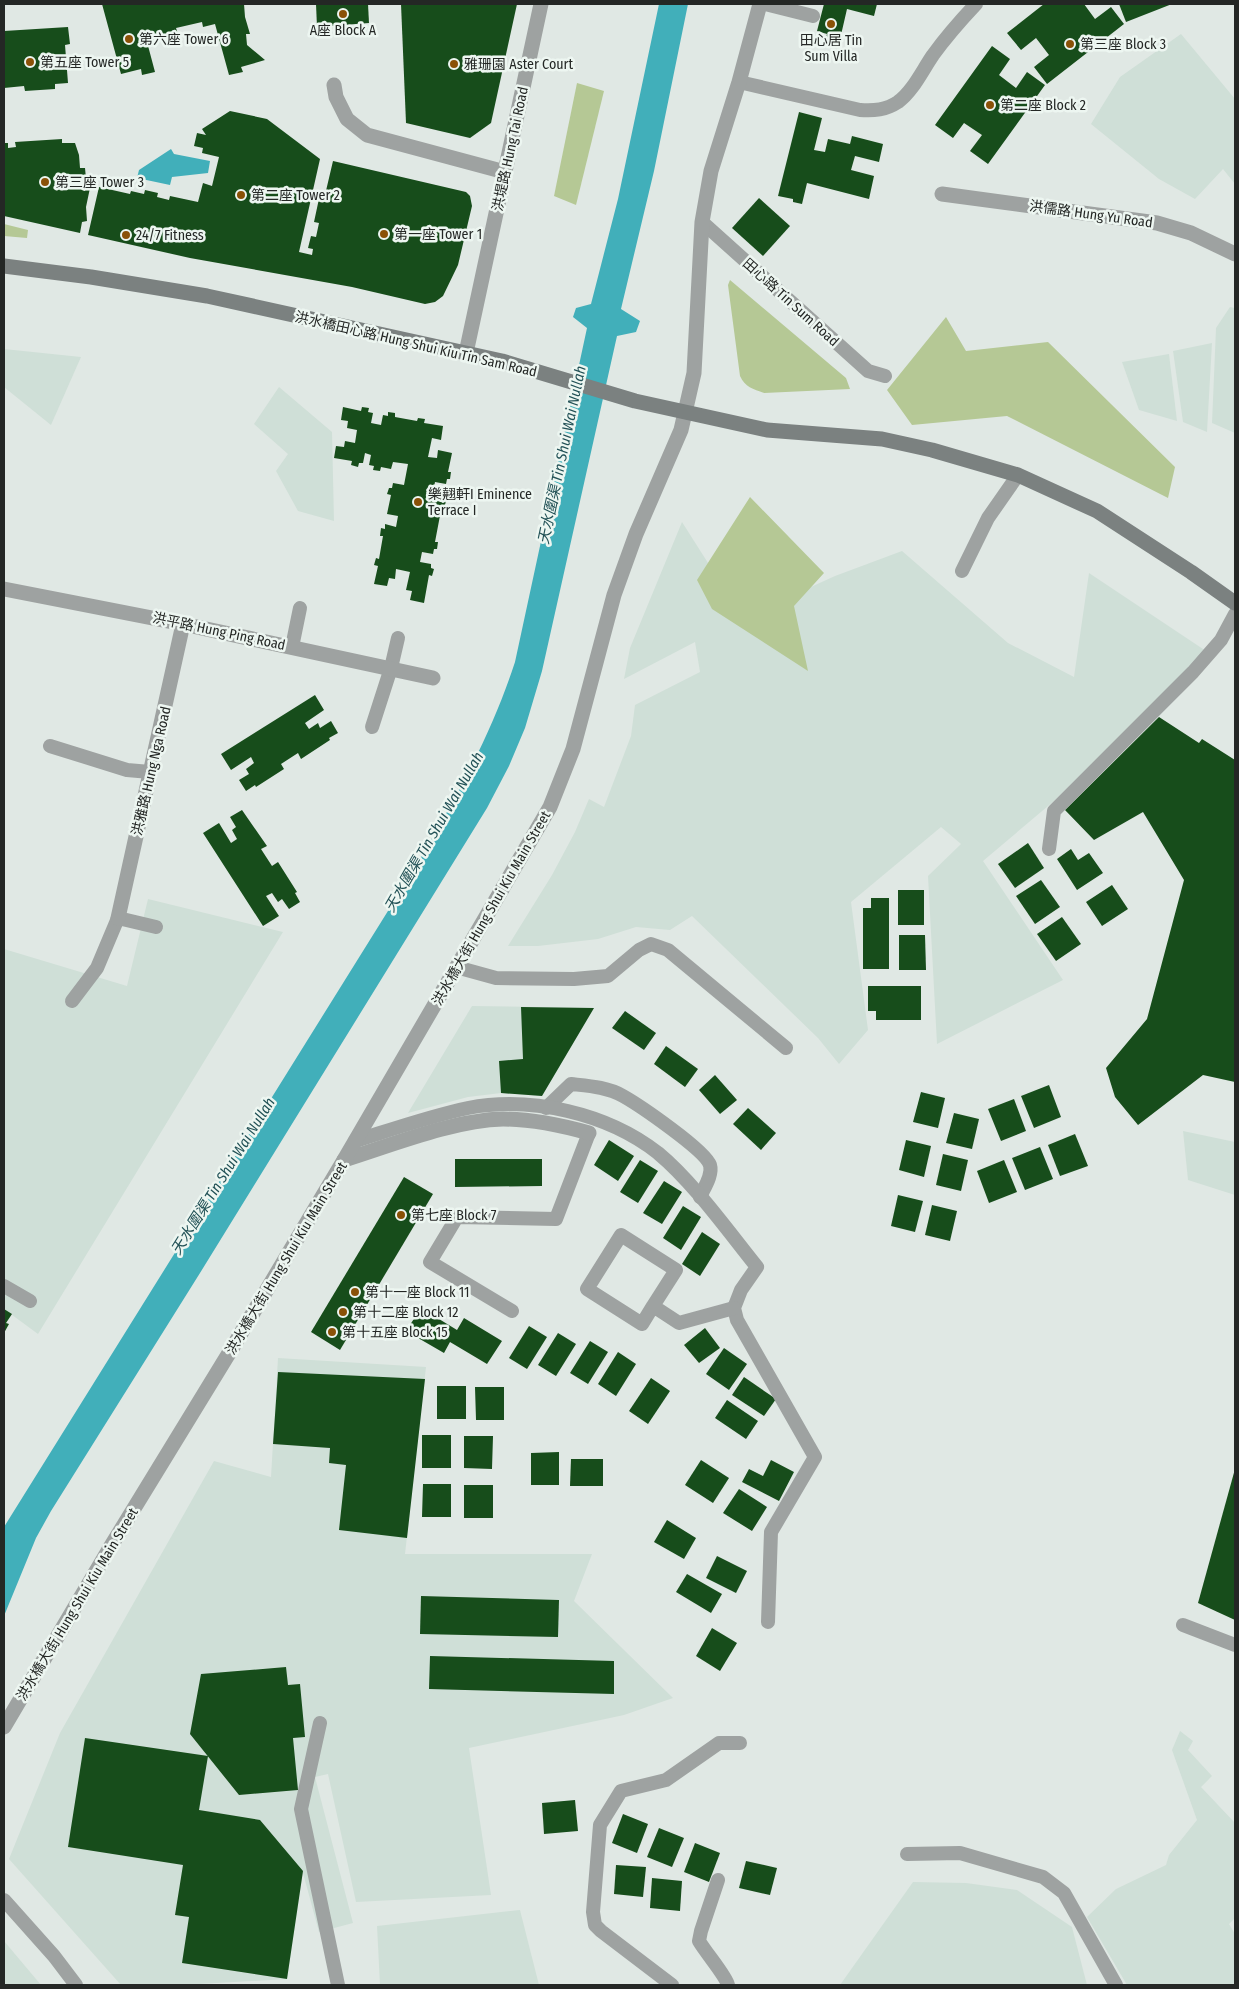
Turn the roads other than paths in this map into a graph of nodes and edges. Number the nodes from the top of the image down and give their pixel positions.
1 (541, 4) edge
2 (760, 4) edge
3 (765, 4) edge
4 (976, 4) edge
5 (813, 16) dead end
6 (738, 82) junction
7 (334, 85) dead end
8 (505, 172) junction
9 (942, 194) dead end
10 (702, 222) junction
11 (1235, 254) edge
12 (4, 266) edge
13 (466, 353) junction
14 (885, 376) dead end
15 (685, 413) junction
16 (1018, 474) junction
17 (962, 571) dead end
18 (4, 589) edge
19 (1235, 603) edge
20 (300, 608) dead end
21 (1235, 614) edge
22 (183, 624) junction
23 (398, 638) dead end
24 (292, 647) junction
25 (392, 668) junction
26 (433, 678) dead end
27 (372, 727) dead end
28 (50, 746) dead end
29 (150, 772) junction
30 (1049, 849) dead end
31 (118, 918) junction
32 (156, 927) dead end
33 (456, 967) junction
34 (72, 1001) dead end
35 (786, 1048) dead end
36 (546, 1108) junction
37 (589, 1133) joint
38 (355, 1141) junction
39 (344, 1160) junction
40 (700, 1197) junction
41 (4, 1286) edge
42 (30, 1301) dead end
43 (653, 1306) junction
44 (734, 1308) junction
45 (512, 1311) dead end
46 (768, 1622) dead end
47 (1183, 1625) dead end
48 (1235, 1645) edge
49 (320, 1723) dead end
50 (4, 1727) edge
51 (740, 1743) dead end
52 (908, 1854) dead end
53 (718, 1880) dead end
54 (4, 1900) edge
55 (76, 1985) edge
56 (338, 1985) edge
57 (672, 1985) edge
58 (728, 1985) edge
59 (1116, 1985) edge

1 - 8 street, 洪堤路 Hung Tai Road
2 - 6 street, 洪水橋大街 Hung Shui Kiu Main Street
3 - 5 lane
4 - 6 lane
6 - 10 street, 洪水橋大街 Hung Shui Kiu Main Street
7 - 8 street
8 - 13 street, 洪堤路 Hung Tai Road
9 - 11 street, 洪儒路 Hung Yu Road
10 - 14 lane, 田心路 Tin Sum Road
10 - 15 street, 洪水橋大街 Hung Shui Kiu Main Street
12 - 13 street, 洪水橋田心路 Hung Shui Kiu Tin Sam Road
13 - 15 street, 洪水橋田心路 Hung Shui Kiu Tin Sam Road
15 - 16 street, 洪水橋田心路 Hung Shui Kiu Tin Sam Road
15 - 33 street, 洪水橋大街 Hung Shui Kiu Main Street
16 - 17 lane
16 - 19 street, 洪水橋田心路 Hung Shui Kiu Tin Sam Road
18 - 22 street, 洪平路 Hung Ping Road
20 - 24 lane
21 - 30 lane
22 - 24 street, 洪平路 Hung Ping Road
22 - 29 street, 洪雅路 Hung Nga Road
23 - 25 lane
24 - 25 street, 洪平路 Hung Ping Road
25 - 26 street, 洪平路 Hung Ping Road
25 - 27 lane
28 - 29 lane
29 - 31 street, 洪雅路 Hung Nga Road
31 - 32 lane
31 - 34 lane
33 - 35 lane
33 - 38 street, 洪水橋大街 Hung Shui Kiu Main Street
36 - 38 lane
36 - 40 lane
36 - 40 lane
37 - 39 street
37 - 45 lane
38 - 39 street, 洪水橋大街 Hung Shui Kiu Main Street
39 - 50 street, 洪水橋大街 Hung Shui Kiu Main Street
40 - 44 lane
41 - 42 lane
43 - 43 lane
43 - 44 lane
44 - 46 lane
47 - 48 lane
49 - 56 lane
51 - 57 lane
52 - 59 lane
53 - 58 lane
54 - 55 lane

